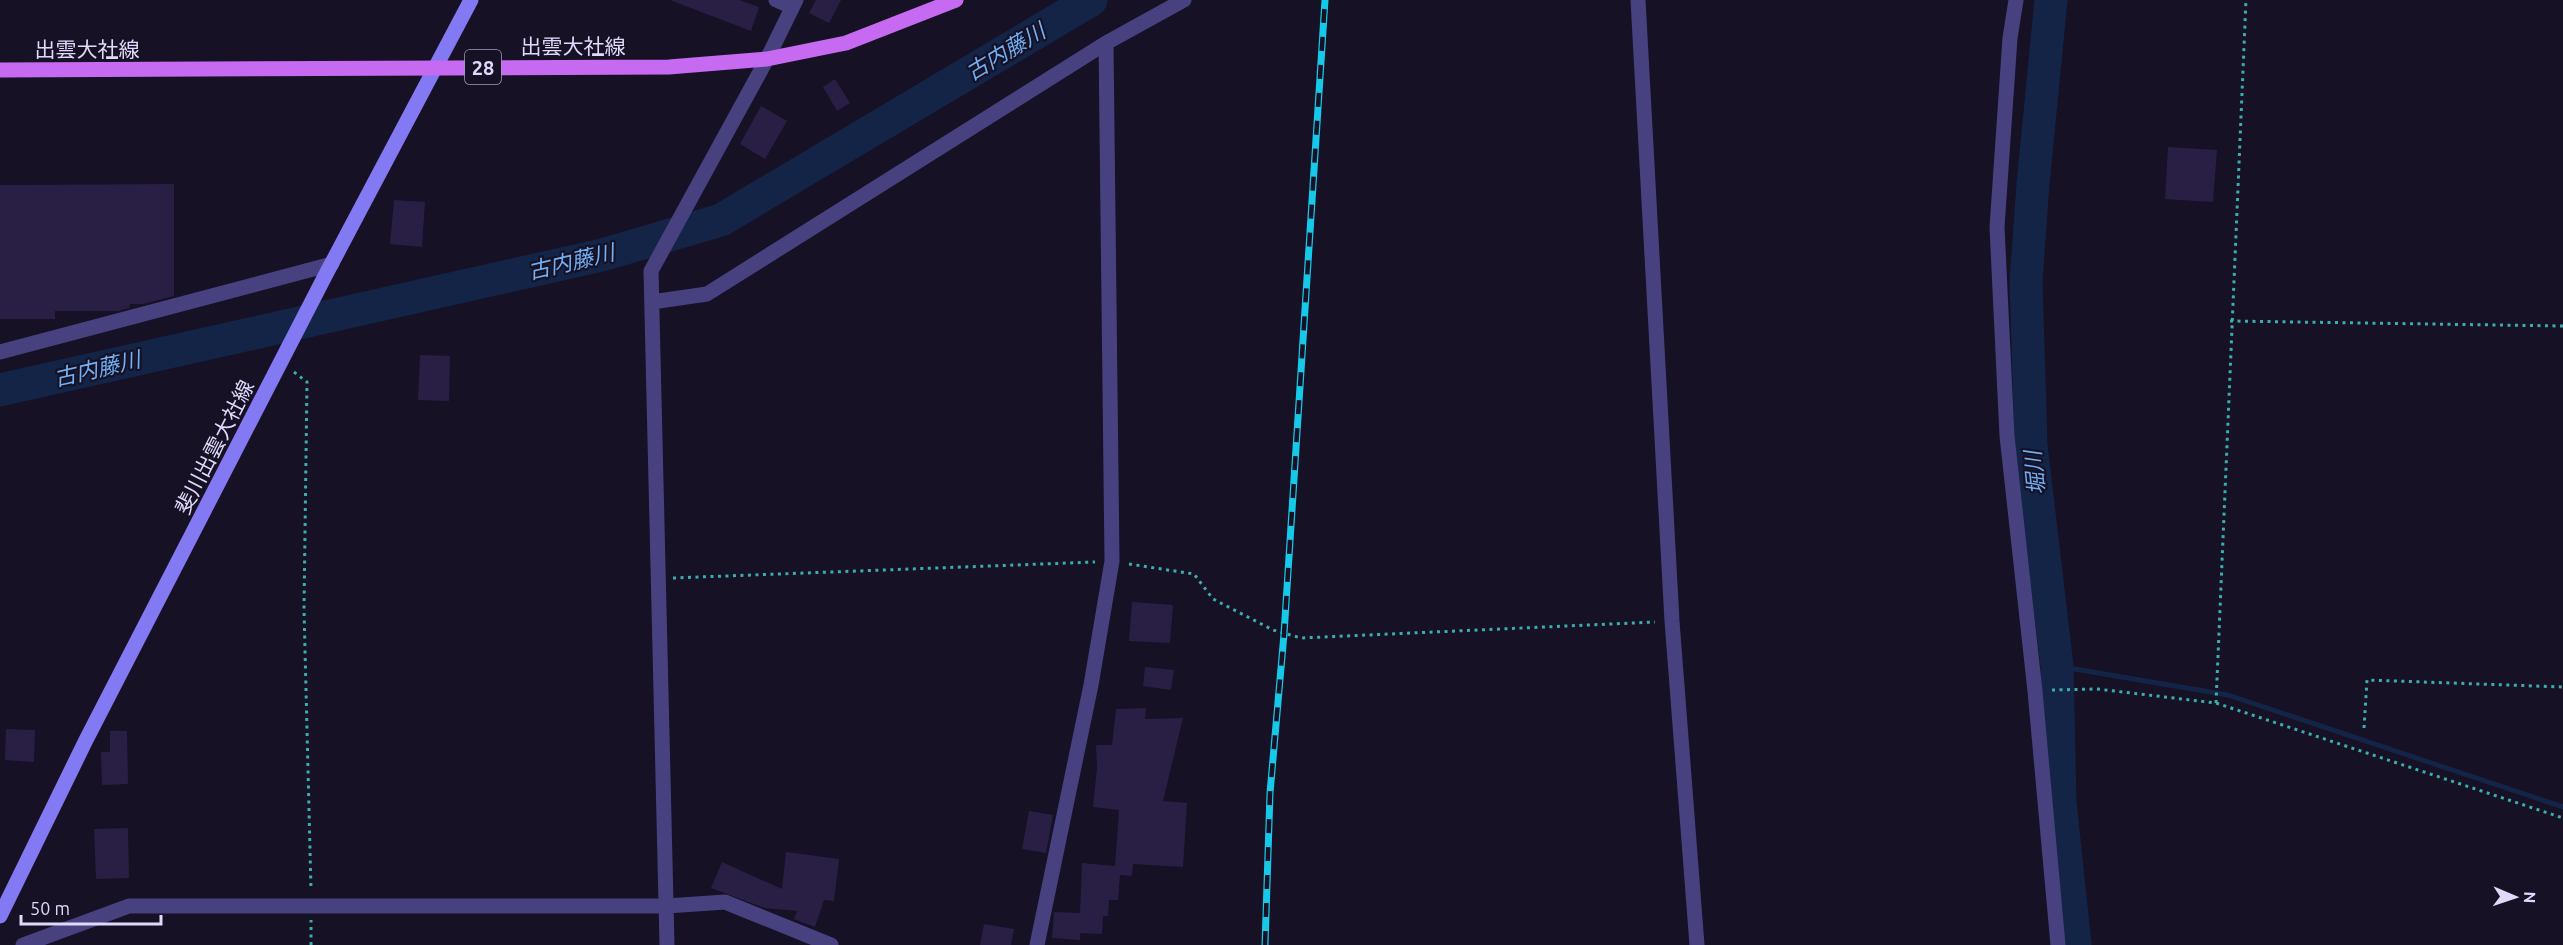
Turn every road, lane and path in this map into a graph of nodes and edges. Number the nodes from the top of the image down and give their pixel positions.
1 (471, 0) edge
2 (776, 0) edge
3 (956, 0) edge
4 (1184, 0) edge
5 (1638, 0) edge
6 (2016, 0) edge
7 (2246, 0) edge
8 (794, 3) edge
9 (1106, 43) junction
10 (767, 58) junction
11 (438, 67) junction
12 (0, 70) edge
13 (328, 270) junction
14 (652, 302) junction
15 (2230, 321) junction
16 (2563, 326) edge
17 (0, 352) edge
18 (280, 363) junction
19 (1112, 561) junction
20 (659, 578) junction
21 (1672, 621) junction
22 (2563, 687) edge
23 (2038, 691) junction
24 (2216, 703) junction
25 (2364, 728) dead end
26 (2563, 818) edge
27 (311, 904) junction
28 (667, 906) junction
29 (0, 916) edge
30 (23, 945) edge
31 (667, 945) edge
32 (831, 945) edge
33 (1037, 945) edge
34 (1697, 945) edge
35 (2058, 945) edge

1 - 11 main road, 斐川出雲大社線
2 - 8 street
3 - 10 main road, 出雲大社線 / 28
4 - 9 street
5 - 21 street
6 - 23 street
7 - 15 path
8 - 10 street
9 - 14 street
9 - 19 street
10 - 11 main road, 出雲大社線 / 28
10 - 14 street
11 - 12 main road, 出雲大社線 / 28
11 - 13 main road, 斐川出雲大社線
13 - 17 street
13 - 18 main road, 斐川出雲大社線
14 - 20 street
15 - 16 path
15 - 24 path
18 - 27 path
18 - 29 main road, 斐川出雲大社線
19 - 20 path
19 - 21 path
19 - 33 street
20 - 28 street
21 - 34 street
22 - 25 path
23 - 24 path
23 - 35 street
24 - 26 path
27 - 28 street
27 - 30 street
28 - 31 street
28 - 32 street

